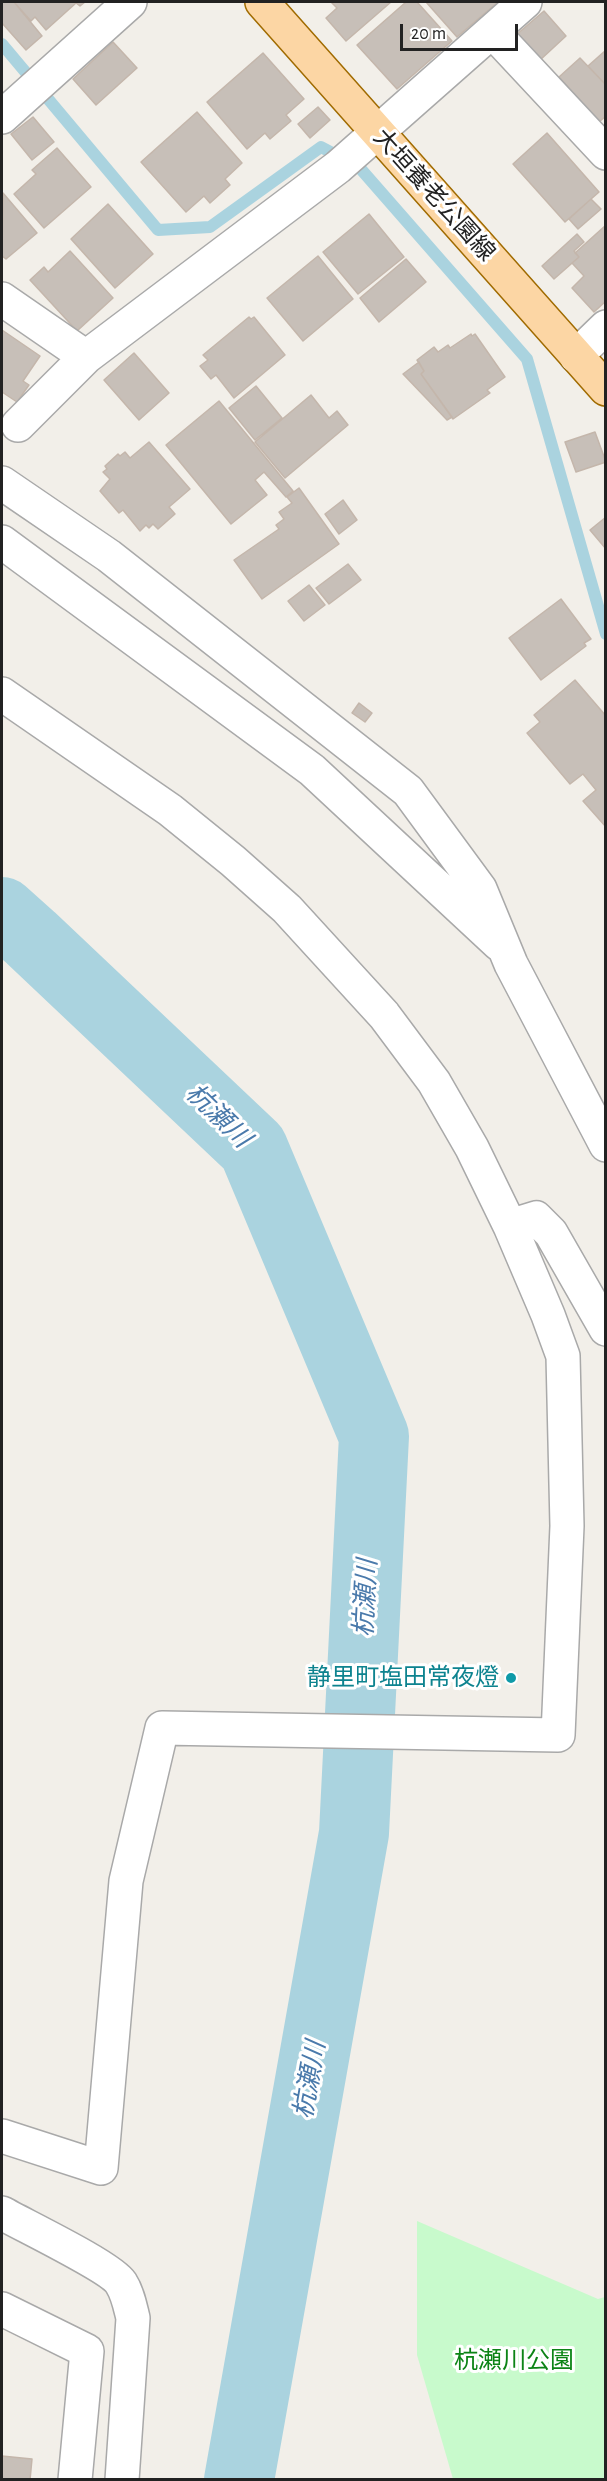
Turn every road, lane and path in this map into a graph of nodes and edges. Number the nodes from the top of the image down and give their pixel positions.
1 (130, 2) edge
2 (262, 2) edge
3 (525, 2) edge
4 (492, 31) junction
5 (2, 117) edge
6 (377, 132) junction
7 (606, 153) edge
8 (2, 299) edge
9 (606, 327) edge
10 (576, 356) junction
11 (86, 357) junction
12 (606, 389) edge
13 (18, 425) dead end
14 (2, 483) edge
15 (2, 542) edge
16 (2, 694) edge
17 (505, 949) junction
18 (606, 1145) edge
19 (510, 1226) junction
20 (606, 1329) edge
21 (2, 2136) edge
22 (2, 2213) edge
23 (2, 2309) edge
24 (75, 2480) edge
25 (122, 2480) edge

1 - 5 street
2 - 6 main road, 大垣養老公園線
3 - 4 street
4 - 6 street
4 - 7 street
6 - 10 main road, 大垣養老公園線
6 - 11 street
8 - 11 street
9 - 10 street
10 - 12 main road, 大垣養老公園線
11 - 13 street
14 - 17 street
15 - 17 street
16 - 19 street
17 - 18 street
19 - 20 street
19 - 21 street
22 - 25 street
23 - 24 street

